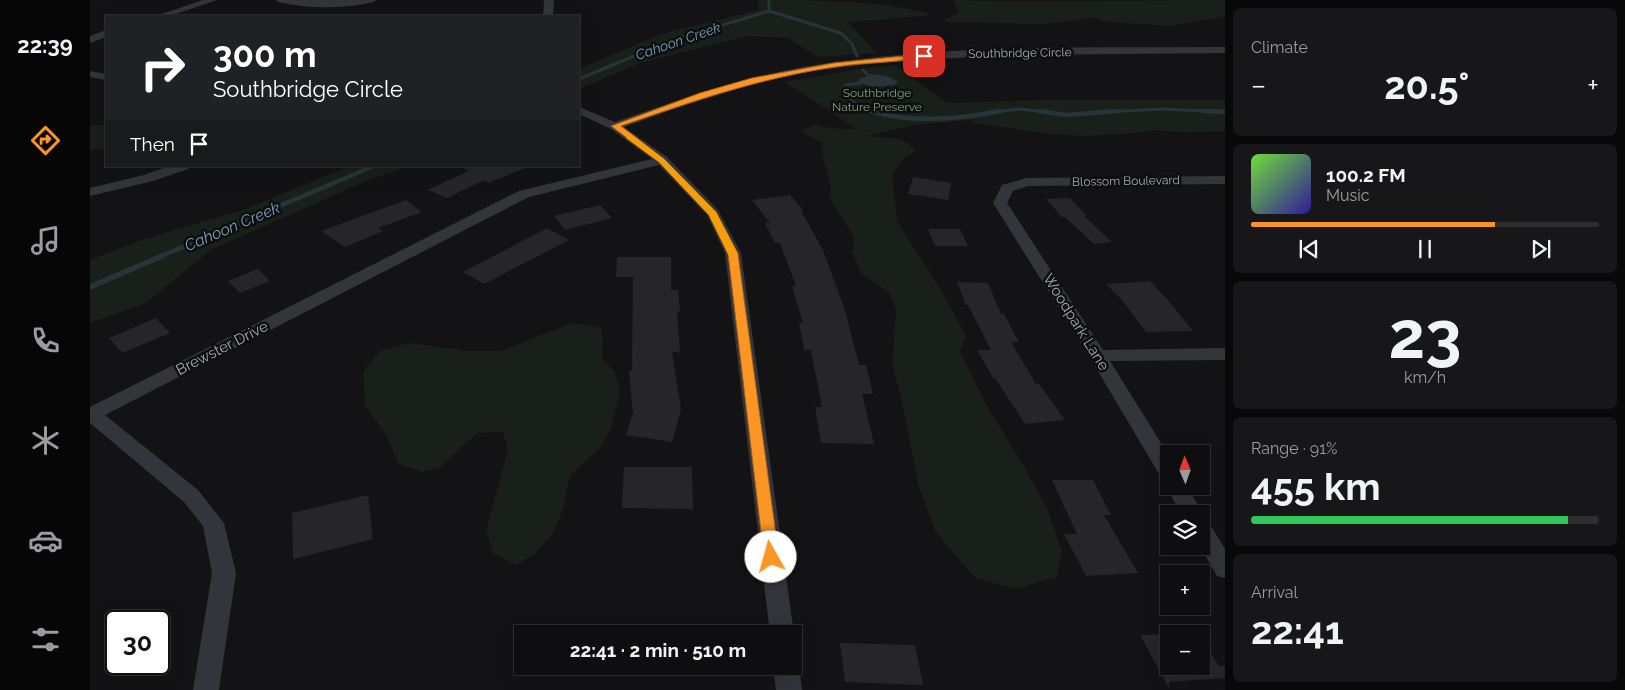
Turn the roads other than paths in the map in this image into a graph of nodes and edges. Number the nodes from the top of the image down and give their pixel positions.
1 (212, 0) edge
2 (280, 0) edge
3 (371, 0) edge
4 (548, 0) edge
5 (164, 15) edge
6 (548, 15) edge
7 (105, 33) edge
8 (90, 40) edge
9 (1225, 50) edge
10 (90, 74) edge
11 (105, 77) edge
12 (580, 110) edge
13 (615, 126) junction
14 (662, 160) junction
15 (180, 167) edge
16 (1225, 180) edge
17 (1027, 182) joint
18 (90, 192) edge
19 (1225, 354) edge
20 (1098, 356) junction
21 (1160, 459) edge
22 (1210, 544) edge
23 (1225, 568) edge
24 (781, 625) edge
25 (787, 675) edge
26 (206, 690) edge
27 (789, 690) edge

1 - 5 street
2 - 3 street
4 - 6 street
7 - 8 street
9 - 13 street, Southbridge Circle
10 - 11 street
12 - 13 street
13 - 14 street
14 - 24 street
14 - 26 street, Brewster Drive
15 - 18 street
16 - 17 street, Blossom Boulevard
17 - 20 street, Woodpark Lane
19 - 20 street
20 - 21 street, Woodpark Lane
22 - 23 street
25 - 27 street

